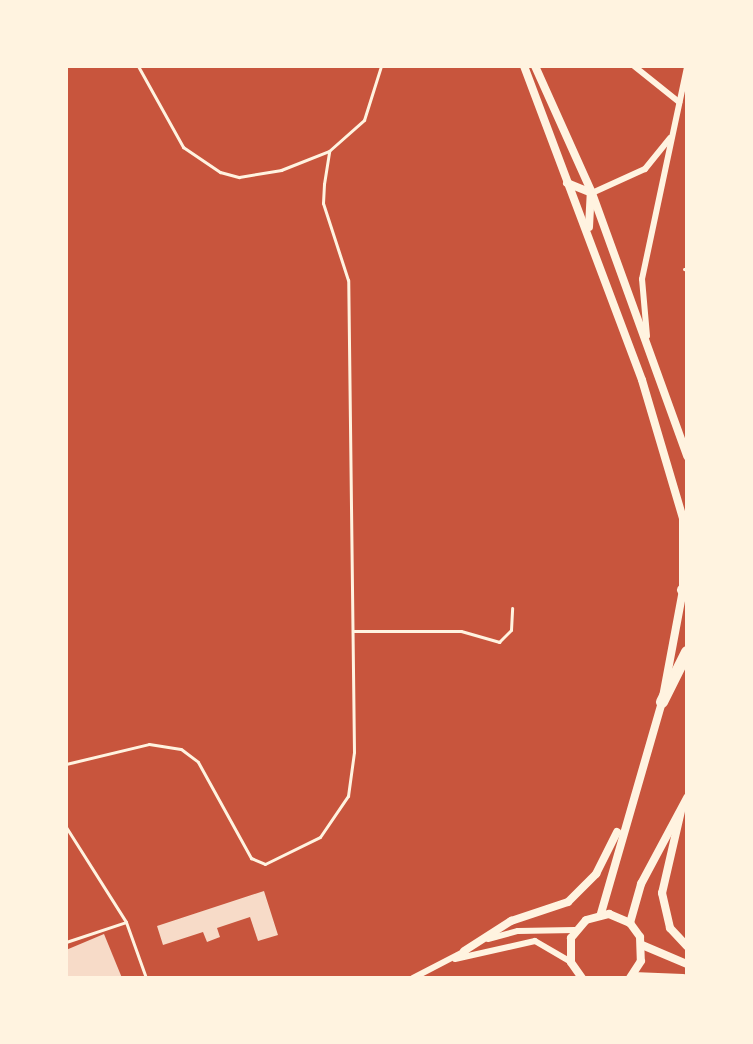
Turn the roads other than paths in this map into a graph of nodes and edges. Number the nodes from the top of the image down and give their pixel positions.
1 (138, 66) edge
2 (381, 66) edge
3 (524, 66) edge
4 (535, 66) edge
5 (634, 66) edge
6 (687, 67) edge
7 (679, 102) junction
8 (672, 135) junction
9 (329, 151) junction
10 (566, 182) junction
11 (592, 193) junction
12 (591, 239) junction
13 (647, 336) junction
14 (687, 456) edge
15 (685, 591) edge
16 (512, 608) dead end
17 (354, 631) junction
18 (687, 652) edge
19 (662, 702) junction
20 (66, 764) edge
21 (687, 798) edge
22 (681, 811) junction
23 (626, 814) junction
24 (66, 827) edge
25 (601, 914) junction
26 (126, 922) junction
27 (630, 923) junction
28 (575, 930) junction
29 (66, 942) edge
30 (642, 945) junction
31 (687, 946) edge
32 (464, 951) junction
33 (571, 962) junction
34 (440, 964) junction
35 (687, 964) edge
36 (579, 976) edge
37 (631, 977) edge
38 (146, 978) edge
39 (413, 978) edge
40 (683, 978) edge

1 - 9 lane
2 - 9 lane
3 - 10 street
4 - 11 street
5 - 7 street
6 - 7 street
7 - 8 street
8 - 11 street
8 - 13 street
9 - 17 lane
10 - 11 street
10 - 12 street
11 - 12 street
11 - 13 street
12 - 15 street
13 - 14 street
15 - 19 street
16 - 17 lane
17 - 20 lane
18 - 19 highway
19 - 23 street
21 - 22 street
22 - 27 street
22 - 31 street
23 - 25 street
23 - 32 street
24 - 26 lane
25 - 27 street
25 - 28 street
26 - 29 lane
26 - 38 lane
27 - 30 street
28 - 32 street
28 - 33 street
30 - 35 street
30 - 37 street
32 - 34 street
33 - 34 street
33 - 36 street
34 - 39 street
37 - 40 street

